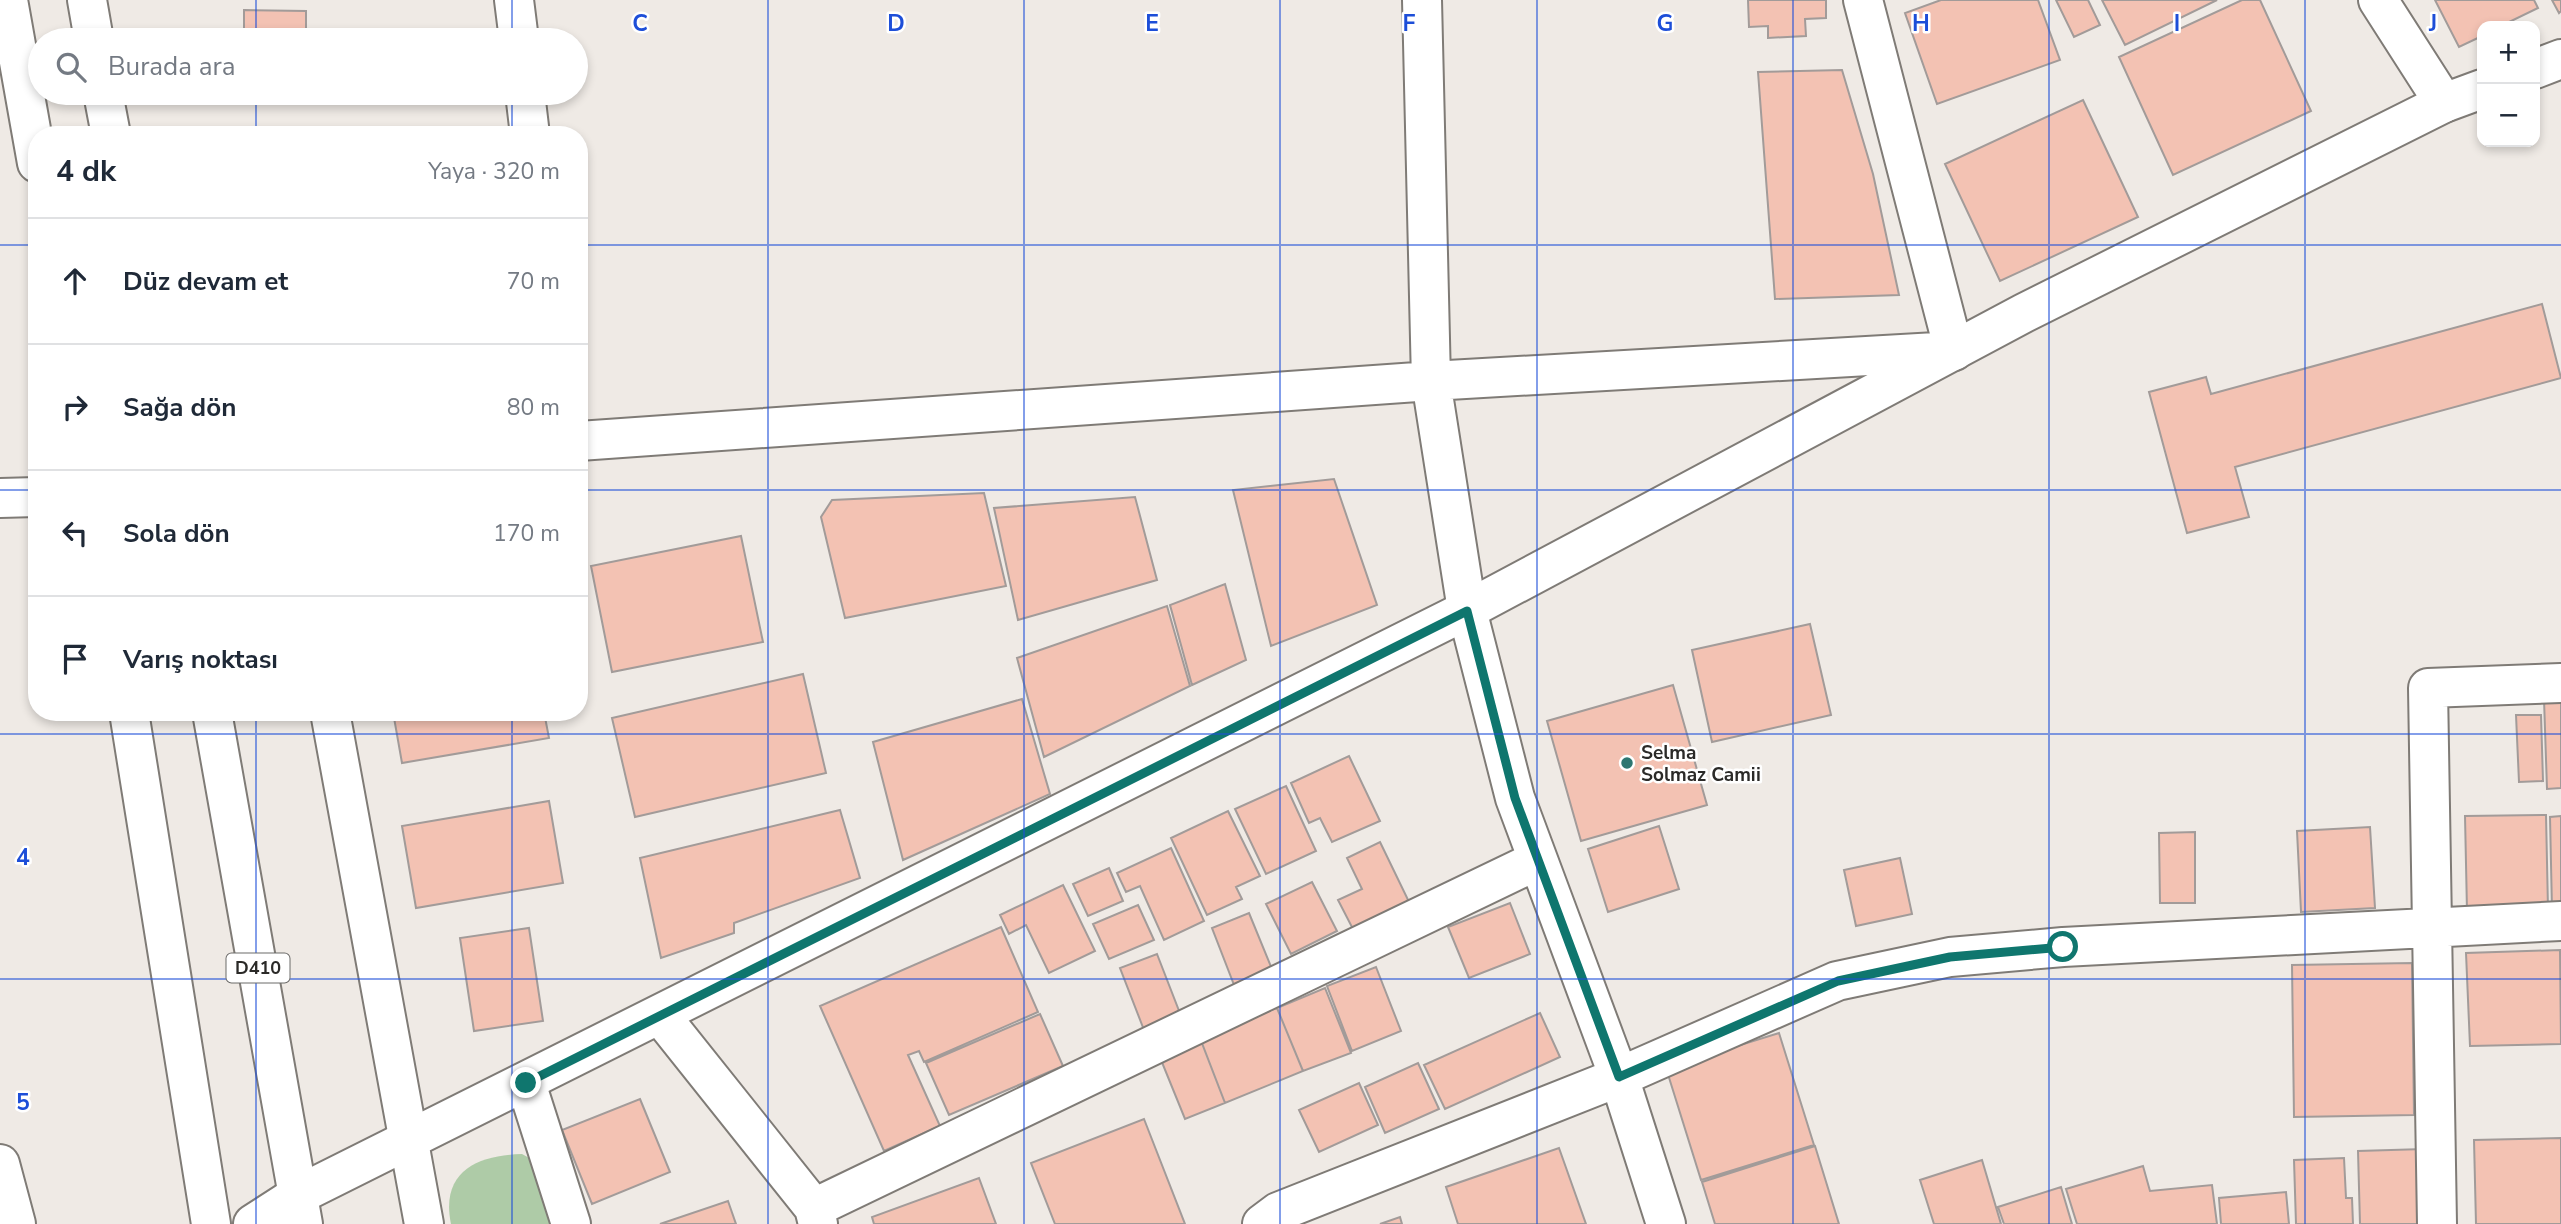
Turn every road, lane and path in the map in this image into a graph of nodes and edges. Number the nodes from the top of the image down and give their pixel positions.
1 (8, 0) edge
2 (87, 0) edge
3 (514, 0) edge
4 (1422, 0) edge
5 (1863, 0) edge
6 (2378, 0) edge
7 (92, 28) edge
8 (518, 28) edge
9 (2561, 59) edge
10 (2540, 67) edge
11 (2477, 91) edge
12 (2444, 103) junction
13 (105, 105) edge
14 (526, 105) edge
15 (30, 126) edge
16 (109, 126) edge
17 (529, 126) edge
18 (1954, 351) junction
19 (1431, 381) junction
20 (588, 441) edge
21 (28, 497) edge
22 (0, 498) edge
23 (1467, 611) junction
24 (2561, 682) edge
25 (130, 721) edge
26 (214, 721) edge
27 (332, 721) edge
28 (1538, 860) junction
29 (2561, 921) edge
30 (2433, 927) junction
31 (660, 1015) junction
32 (1619, 1077) junction
33 (526, 1083) junction
34 (409, 1140) junction
35 (0, 1170) edge
36 (300, 1210) edge
37 (816, 1216) edge
38 (16, 1224) edge
39 (211, 1224) edge
40 (253, 1224) edge
41 (424, 1224) edge
42 (571, 1224) edge
43 (1262, 1224) edge
44 (1666, 1224) edge
45 (2437, 1224) edge

1 - 15 main road
2 - 7 main road
3 - 8 main road
4 - 19 main road
5 - 18 main road
6 - 12 main road
9 - 10 main road
11 - 12 main road
12 - 18 main road
13 - 16 main road
14 - 17 main road
18 - 19 main road
18 - 23 main road
19 - 20 main road
19 - 23 main road
21 - 22 main road
23 - 28 main road
23 - 31 main road
24 - 30 main road
25 - 39 main road
26 - 36 main road, D410
27 - 34 main road
28 - 32 main road
28 - 37 main road
29 - 30 main road
30 - 32 main road
30 - 45 main road
31 - 33 main road
31 - 37 main road
32 - 43 main road
32 - 44 main road
33 - 34 main road
33 - 42 main road
34 - 36 main road
34 - 41 main road
35 - 38 main road
36 - 40 main road

